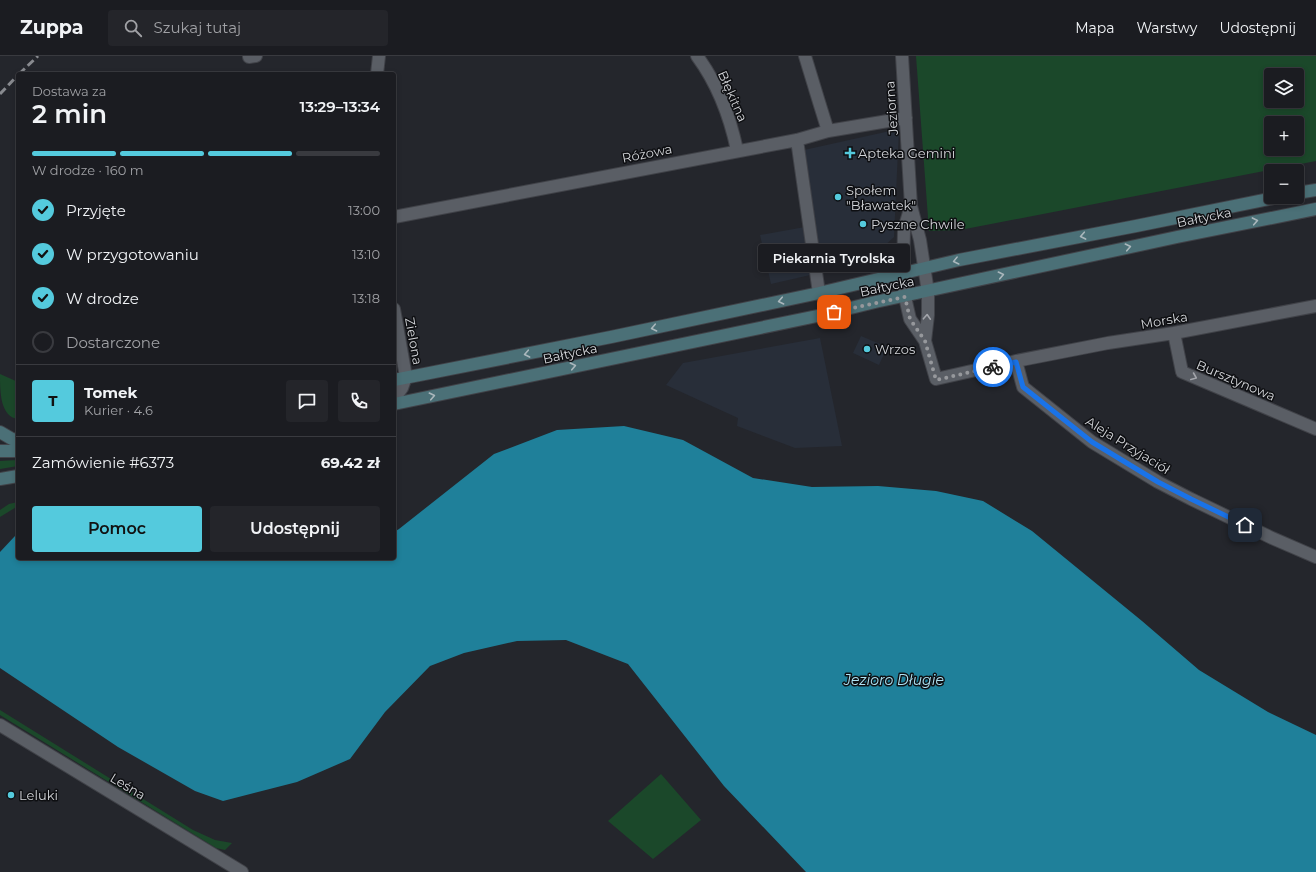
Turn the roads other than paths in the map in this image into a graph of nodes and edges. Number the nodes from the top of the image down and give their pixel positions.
1 (248, 56) edge
2 (256, 56) edge
3 (379, 56) edge
4 (697, 56) edge
5 (805, 56) edge
6 (902, 56) edge
7 (377, 72) edge
8 (906, 118) junction
9 (828, 131) junction
10 (797, 140) junction
11 (737, 150) junction
12 (1316, 190) edge
13 (1304, 193) edge
14 (1264, 200) edge
15 (911, 206) junction
16 (1316, 209) edge
17 (396, 217) edge
18 (925, 269) junction
19 (903, 274) junction
20 (928, 292) junction
21 (819, 293) junction
22 (905, 297) junction
23 (1316, 306) edge
24 (396, 332) edge
25 (1174, 333) junction
26 (925, 341) junction
27 (1016, 362) junction
28 (400, 378) edge
29 (396, 396) edge
30 (396, 404) edge
31 (1316, 429) edge
32 (0, 432) edge
33 (16, 440) edge
34 (16, 451) edge
35 (0, 452) edge
36 (16, 476) edge
37 (0, 479) edge
38 (1316, 557) edge
39 (0, 724) edge
40 (242, 872) edge

1 - 2 street
3 - 7 street
4 - 11 street, Błękitna
5 - 9 street
6 - 8 street, Jeziorna
8 - 9 street, Różowa
8 - 15 street, Jeziorna
9 - 10 street, Różowa
10 - 11 street, Różowa
10 - 21 street
11 - 17 street, Różowa
12 - 13 main road
14 -> 18 main road, Bałtycka
15 - 18 street, Jeziorna
15 - 19 street, Jeziorna
20 -> 16 main road, Bałtycka
18 - 19 main road, Bałtycka
18 - 20 street
19 - 21 main road, Bałtycka
19 - 22 street, Jeziorna
20 - 22 main road, Bałtycka
26 -> 20 street
21 -> 28 main road, Bałtycka
22 - 26 street
30 -> 22 main road, Bałtycka
23 - 25 street, Morska
24 - 28 street, Zielona
25 - 27 street, Morska
25 -> 31 street, Bursztynowa
26 - 27 street
27 - 38 street, Aleja Przyjaciół
28 - 29 street, Zielona
32 - 33 main road
34 - 35 main road
36 - 37 main road
39 - 40 street, Leśna

